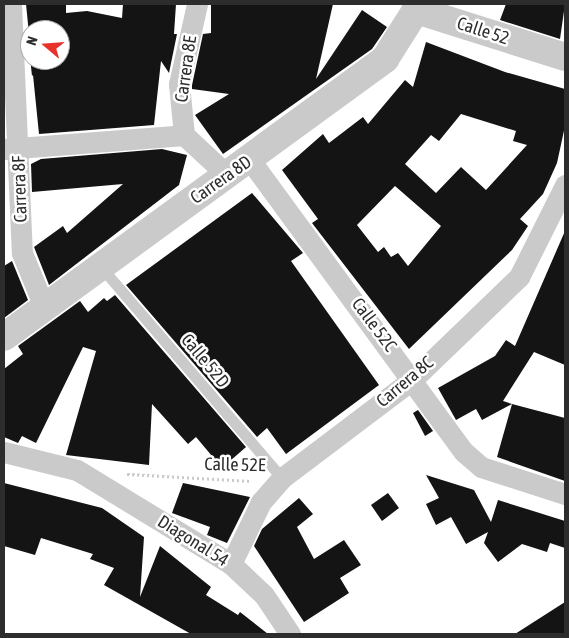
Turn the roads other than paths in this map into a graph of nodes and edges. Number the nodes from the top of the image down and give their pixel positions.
1 (11, 4) edge
2 (197, 4) edge
3 (411, 6) edge
4 (565, 57) edge
5 (184, 135) junction
6 (12, 149) edge
7 (250, 160) junction
8 (227, 175) junction
9 (565, 185) edge
10 (101, 267) junction
11 (44, 310) junction
12 (4, 337) edge
13 (414, 378) junction
14 (4, 452) edge
15 (282, 478) junction
16 (565, 494) edge
17 (231, 564) junction
18 (290, 634) edge

1 - 6 street, Carrera 8F
2 - 5 street, Carrera 8E
3 - 4 street, Calle 52
3 - 7 street, Carrera 8D
5 - 6 street
5 - 8 street
6 - 11 street, Carrera 8F
7 - 8 street, Carrera 8D
7 - 13 street, Calle 52C
8 - 10 street, Carrera 8D
9 - 13 street, Carrera 8C
10 - 11 street, Carrera 8D
10 - 15 lane, Calle 52D
11 - 12 street, Carrera 8D
13 - 15 street, Carrera 8C
13 - 16 street, Calle 52C
14 - 17 street, Diagonal 54
15 - 17 street, Carrera 8C
17 - 18 street, Diagonal 54

